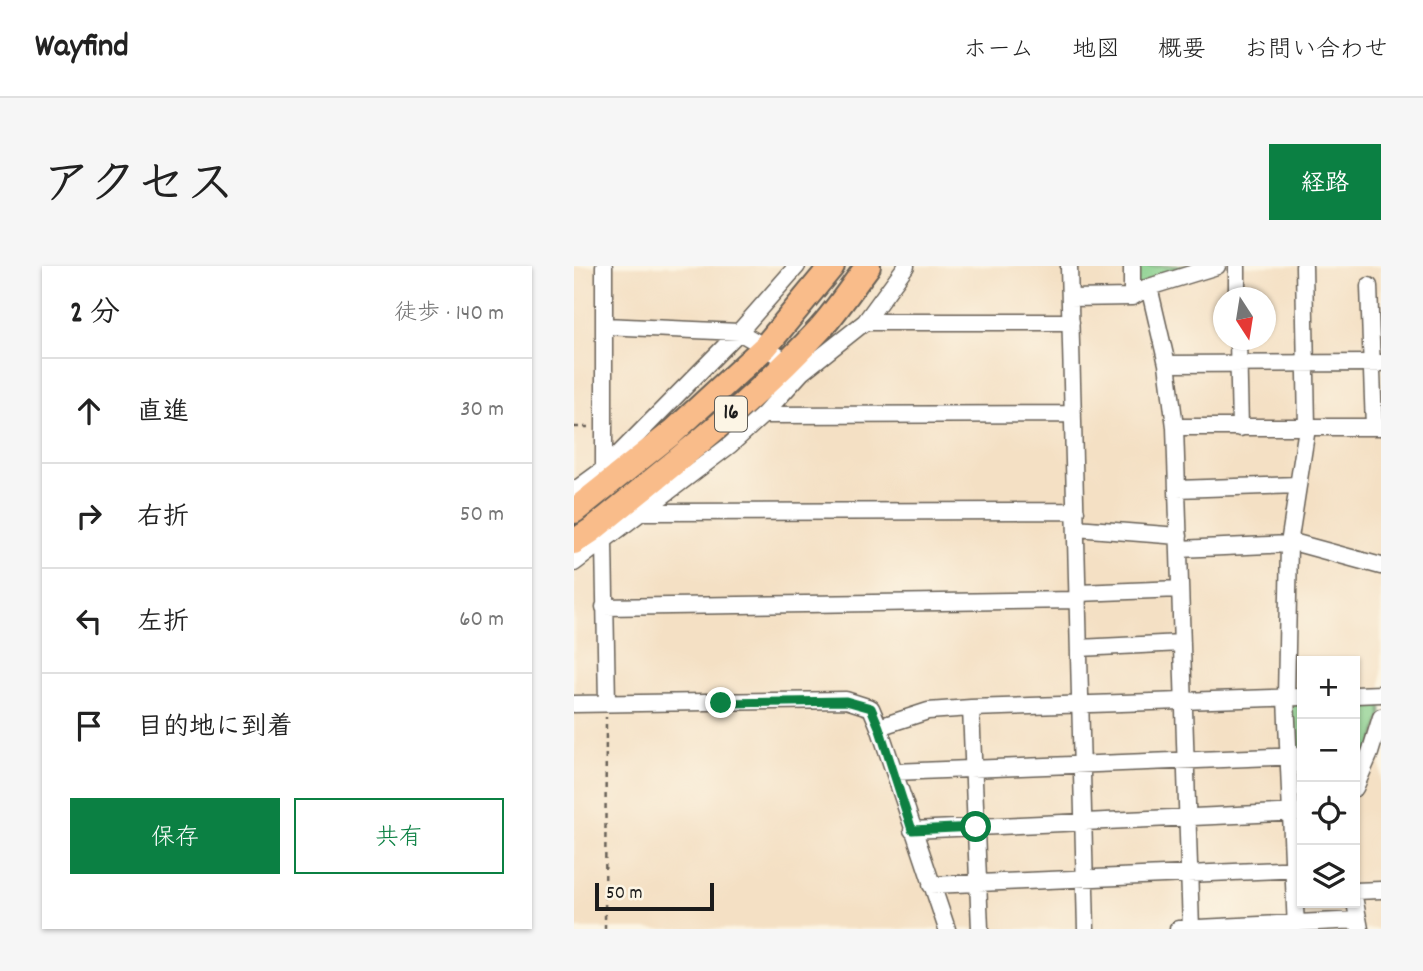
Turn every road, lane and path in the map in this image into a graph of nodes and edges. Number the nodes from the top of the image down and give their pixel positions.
1 (604, 266) edge
2 (797, 266) edge
3 (832, 266) edge
4 (868, 266) edge
5 (906, 266) edge
6 (1069, 266) edge
7 (1132, 266) edge
8 (1237, 266) edge
9 (1304, 266) edge
10 (1211, 267) edge
11 (1369, 286) dead end
12 (1149, 287) junction
13 (1237, 287) edge
14 (1132, 297) junction
15 (1070, 298) junction
16 (865, 322) junction
17 (1071, 322) junction
18 (604, 326) junction
19 (739, 332) junction
20 (765, 346) junction
21 (1238, 350) edge
22 (1377, 363) edge
23 (1167, 364) junction
24 (1238, 364) junction
25 (1305, 364) junction
26 (795, 367) junction
27 (1073, 414) junction
28 (763, 415) junction
29 (1175, 427) junction
30 (1377, 427) edge
31 (1240, 428) junction
32 (1307, 428) junction
33 (604, 469) junction
34 (1298, 485) junction
35 (1177, 489) junction
36 (574, 491) edge
37 (1076, 510) junction
38 (574, 511) edge
39 (643, 512) junction
40 (1076, 528) junction
41 (574, 542) edge
42 (1179, 542) junction
43 (604, 543) junction
44 (1289, 543) junction
45 (574, 564) edge
46 (1381, 566) edge
47 (1180, 589) junction
48 (1078, 597) junction
49 (604, 607) junction
50 (1182, 643) junction
51 (1079, 648) junction
52 (1381, 694) edge
53 (1360, 695) edge
54 (1294, 697) edge
55 (1184, 701) junction
56 (574, 704) edge
57 (607, 704) junction
58 (1081, 705) junction
59 (971, 708) junction
60 (1381, 717) edge
61 (879, 727) junction
62 (1296, 756) edge
63 (1368, 759) edge
64 (1186, 760) junction
65 (1082, 765) junction
66 (973, 769) junction
67 (894, 772) junction
68 (1358, 782) edge
69 (1297, 812) edge
70 (1188, 817) junction
71 (1084, 821) junction
72 (976, 827) junction
73 (912, 830) junction
74 (1297, 869) edge
75 (1189, 874) junction
76 (1085, 878) junction
77 (978, 883) junction
78 (930, 885) junction
79 (1381, 890) edge
80 (1360, 891) edge
81 (1297, 898) edge
82 (1359, 925) edge
83 (1296, 926) edge
84 (605, 929) edge
85 (947, 929) edge
86 (980, 929) edge
87 (1086, 929) edge
88 (1178, 929) edge
89 (1191, 929) edge

1 - 18 street
2 - 19 street
3 - 20 highway, 16
4 - 26 highway, 16
5 - 16 street
6 - 15 street
7 - 14 street
8 - 13 street
9 - 25 street
10 - 12 street
11 - 22 street
12 - 14 street
12 - 23 street
14 - 15 street
15 - 17 street
16 - 17 street
16 - 26 street
17 - 27 street
18 - 19 street
18 - 33 street
19 - 20 street
19 - 33 street
20 - 26 street
20 - 38 highway, 16
21 - 24 street
22 - 25 street
22 - 30 street
23 - 24 street
23 - 29 street
24 - 25 street
24 - 31 street
25 - 32 street
26 - 28 street
26 - 41 highway, 16
27 - 28 street
27 - 37 street
28 - 39 street
29 - 31 street
29 - 35 street
30 - 32 street
31 - 32 street
32 - 34 street
33 - 36 street
34 - 35 street
34 - 44 street
35 - 42 street
37 - 39 street
37 - 40 street
39 - 43 street
40 - 42 street
40 - 48 street
42 - 44 street
42 - 47 street
43 - 45 street
43 - 49 street
44 - 46 street
44 - 54 street
47 - 48 street
47 - 50 street
48 - 49 street
48 - 51 street
49 - 57 street
50 - 51 street
50 - 55 street
51 - 58 street
52 - 53 street
54 - 55 street
54 - 62 street
55 - 58 street
55 - 64 street
56 - 57 street
57 - 61 street
57 - 84 path
58 - 59 street
58 - 65 street
59 - 61 street
59 - 66 street
60 - 63 street
61 - 67 street
62 - 64 street
62 - 69 street
63 - 68 street
64 - 65 street
64 - 70 street
65 - 66 street
65 - 71 street
66 - 67 street
66 - 72 street
67 - 73 street
69 - 70 street
70 - 71 street
70 - 75 street
71 - 72 street
71 - 76 street
72 - 73 street
72 - 77 street
73 - 78 street
74 - 75 street
75 - 76 street
75 - 89 street
76 - 77 street
76 - 87 street
77 - 78 street
77 - 86 street
78 - 85 street
79 - 80 street
81 - 83 street
82 - 83 street
83 - 89 street
88 - 89 street

